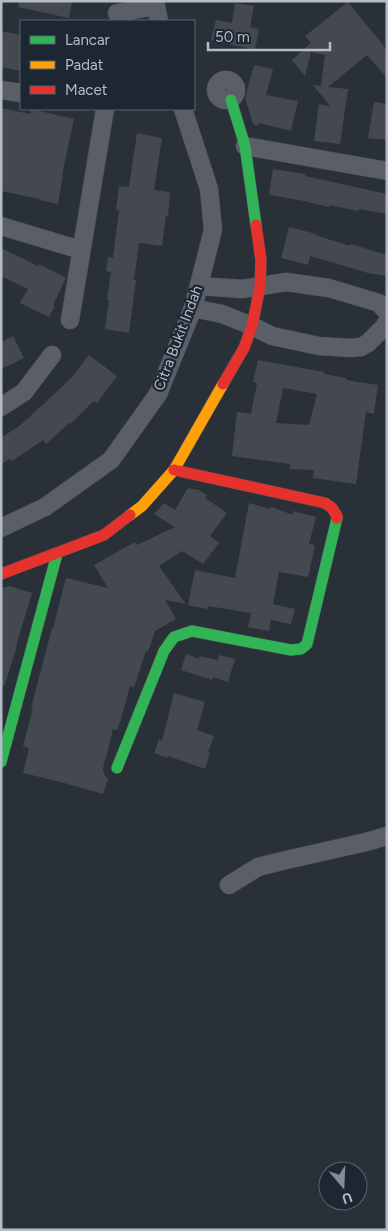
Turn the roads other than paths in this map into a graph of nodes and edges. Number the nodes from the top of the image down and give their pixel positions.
1 (157, 10) edge
2 (116, 12) edge
3 (1, 90) edge
4 (20, 93) edge
5 (231, 100) dead end
6 (104, 110) edge
7 (183, 110) edge
8 (245, 146) junction
9 (387, 171) edge
10 (1, 226) edge
11 (82, 250) junction
12 (199, 286) junction
13 (260, 287) junction
14 (193, 308) junction
15 (387, 312) edge
16 (70, 320) dead end
17 (387, 322) edge
18 (252, 326) junction
19 (52, 355) dead end
20 (1, 407) edge
21 (174, 470) junction
22 (1, 528) edge
23 (57, 554) junction
24 (1, 574) edge
25 (1, 762) edge
26 (117, 768) dead end
27 (387, 836) edge
28 (229, 885) dead end

1 - 2 street
3 - 4 street
5 - 8 street
6 - 11 street
7 - 12 street, Citra Bukit Indah
8 - 9 street
8 - 13 street
10 - 11 street
11 - 16 street
12 - 13 street
12 - 14 street, Citra Bukit Indah
13 - 15 street
13 - 18 street
14 - 18 street
14 - 22 street, Citra Bukit Indah
17 - 18 street
18 - 21 street
19 - 20 street
21 - 23 street
21 - 26 street
23 - 24 street
23 - 25 street
27 - 28 street

